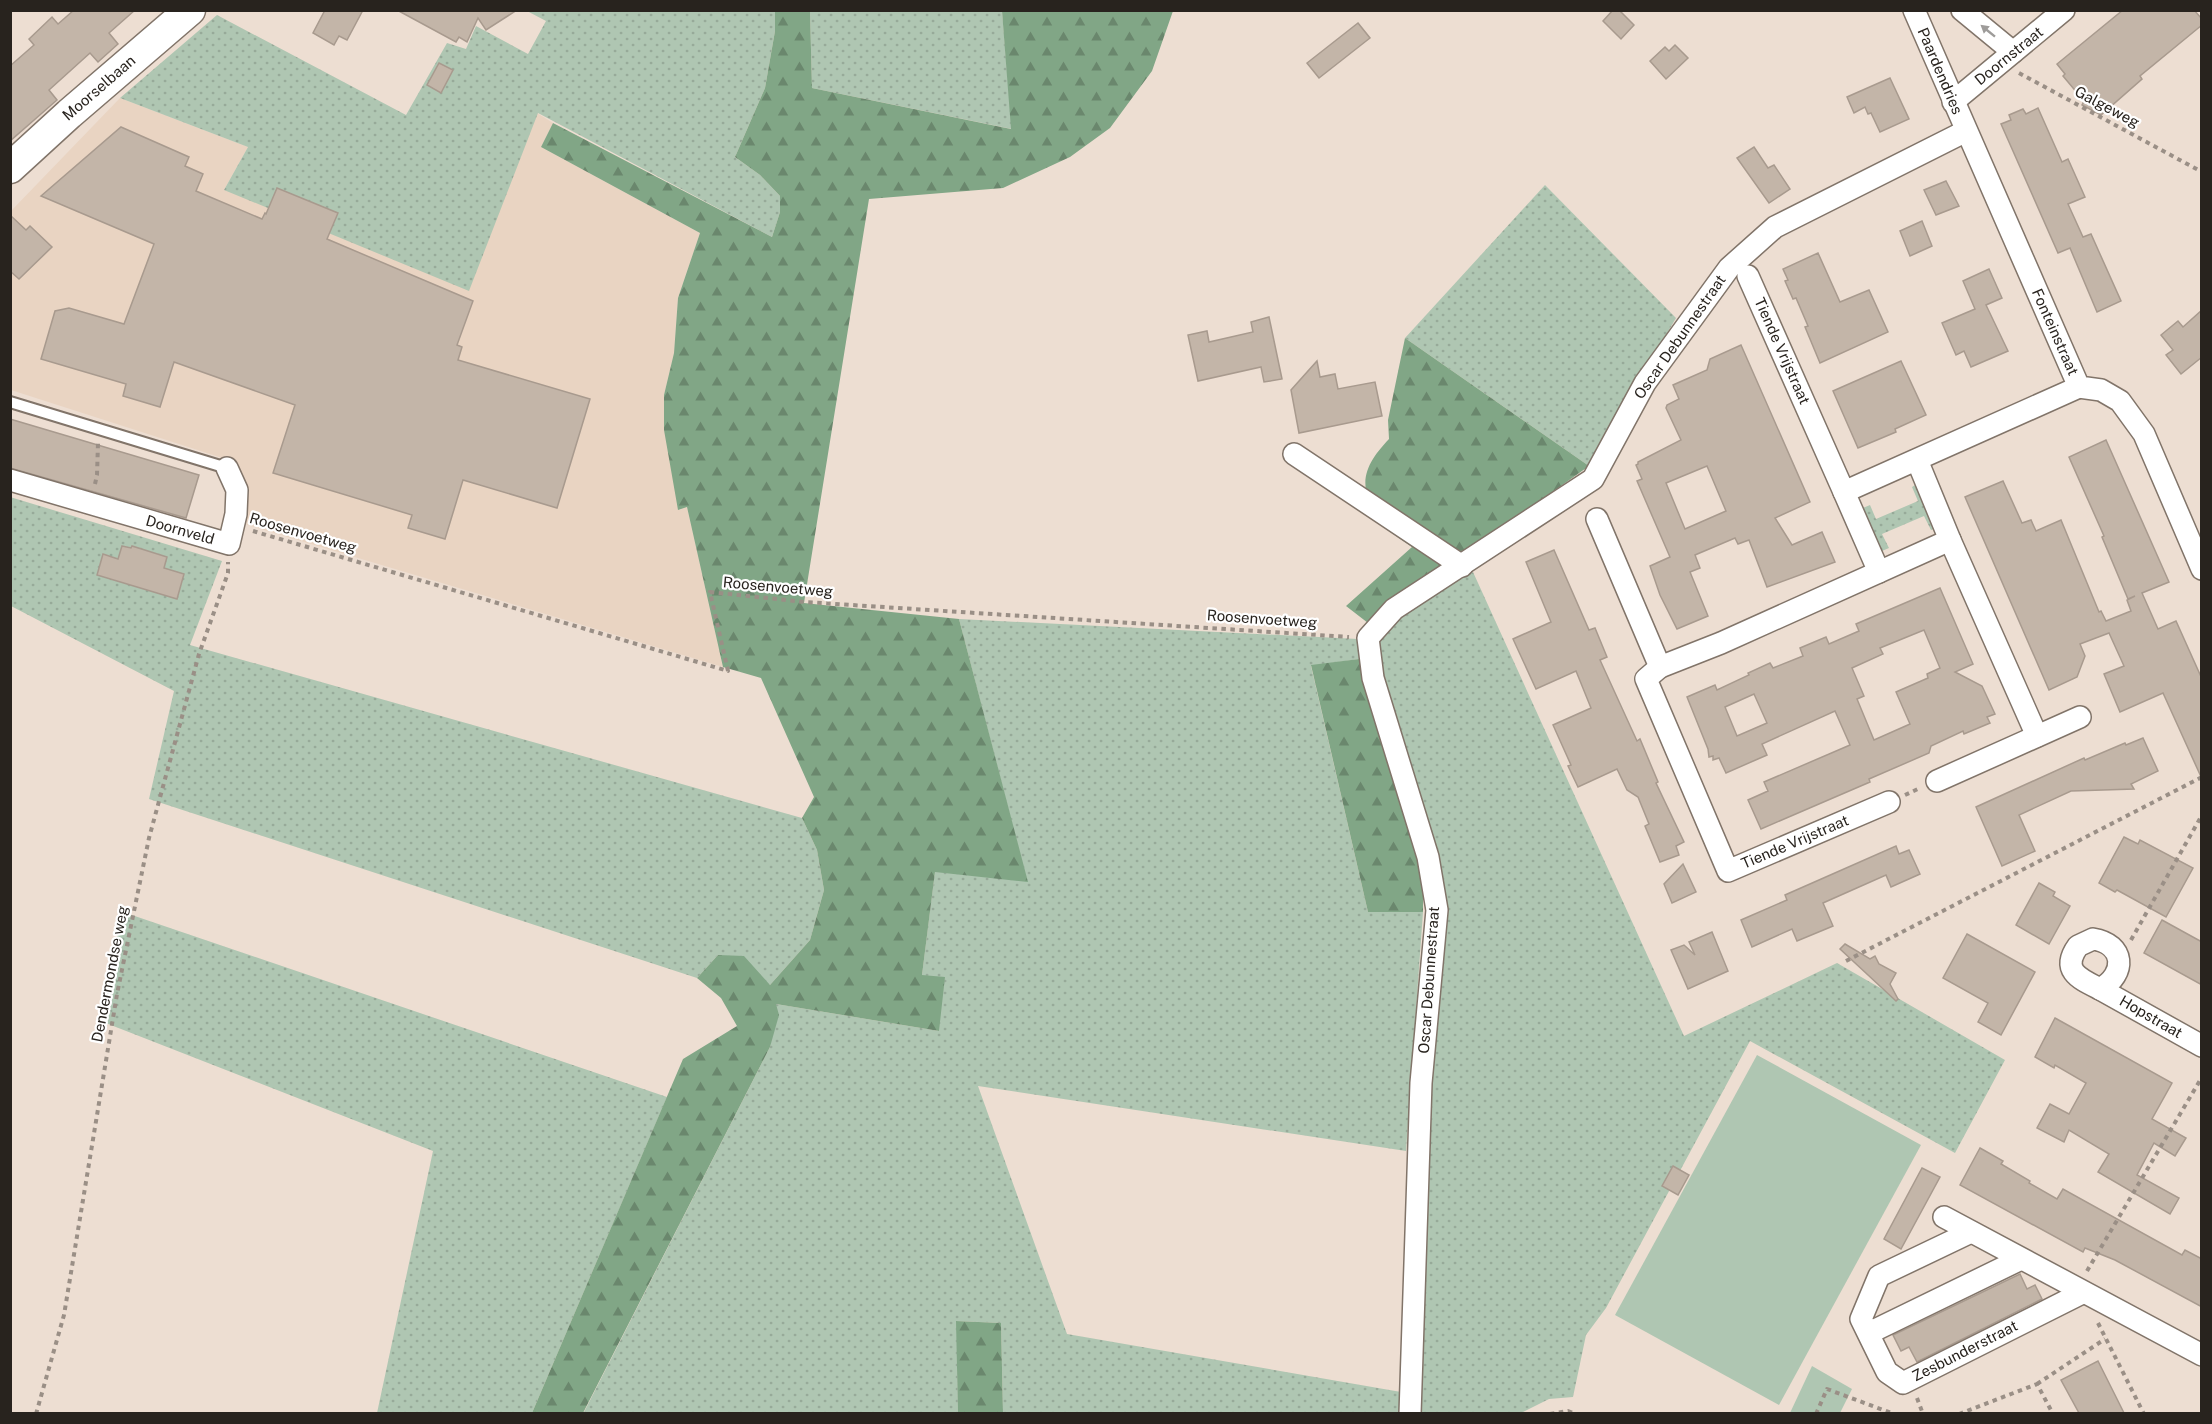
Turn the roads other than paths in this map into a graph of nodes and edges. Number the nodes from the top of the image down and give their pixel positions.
1 (190, 10) edge
2 (1914, 10) edge
3 (1962, 10) edge
4 (2064, 10) edge
5 (2007, 58) junction
6 (1953, 102) junction
7 (1966, 131) junction
8 (10, 168) edge
9 (1748, 276) dead end
10 (2079, 387) junction
11 (10, 402) edge
12 (1294, 454) dead end
13 (1917, 460) junction
14 (227, 468) joint
15 (10, 480) edge
16 (1844, 492) junction
17 (1598, 519) dead end
18 (1950, 540) junction
19 (1462, 566) junction
20 (2202, 569) edge
21 (1879, 572) junction
22 (1660, 667) junction
23 (2080, 717) dead end
24 (2037, 736) junction
25 (1937, 781) road end
26 (1889, 802) road end
27 (2100, 988) junction
28 (2202, 1046) edge
29 (1944, 1217) dead end
30 (1971, 1232) junction
31 (2021, 1259) junction
32 (2079, 1291) junction
33 (1869, 1333) junction
34 (2202, 1355) edge
35 (1410, 1413) edge

1 - 8 main road, Moorselbaan
2 - 6 street, Paardendries
5 -> 3 street
4 - 5 street, Doornstraat
5 - 6 street, Doornstraat
6 - 7 street, Paardendries
7 - 10 street, Fonteinstraat
7 - 19 street, Oscar Debunnestraat
9 - 16 street, Tiende Vrijstraat
10 - 13 street
10 - 20 street, Fonteinstraat
11 - 14 lane, Doornveld
12 - 19 street
13 - 16 street
13 - 18 street
14 - 15 street, Doornveld
16 - 21 street, Tiende Vrijstraat
17 - 22 street
18 - 21 street
18 - 24 street
19 - 35 street, Oscar Debunnestraat
21 - 22 street
22 - 26 street, Tiende Vrijstraat
23 - 24 street
24 - 25 street
27 - 27 street
27 - 28 street, Hopstraat
29 - 30 street
30 - 31 street
30 - 33 street, Zesbunderstraat
31 - 32 street
31 - 33 street
32 - 33 street, Zesbunderstraat
32 - 34 street

